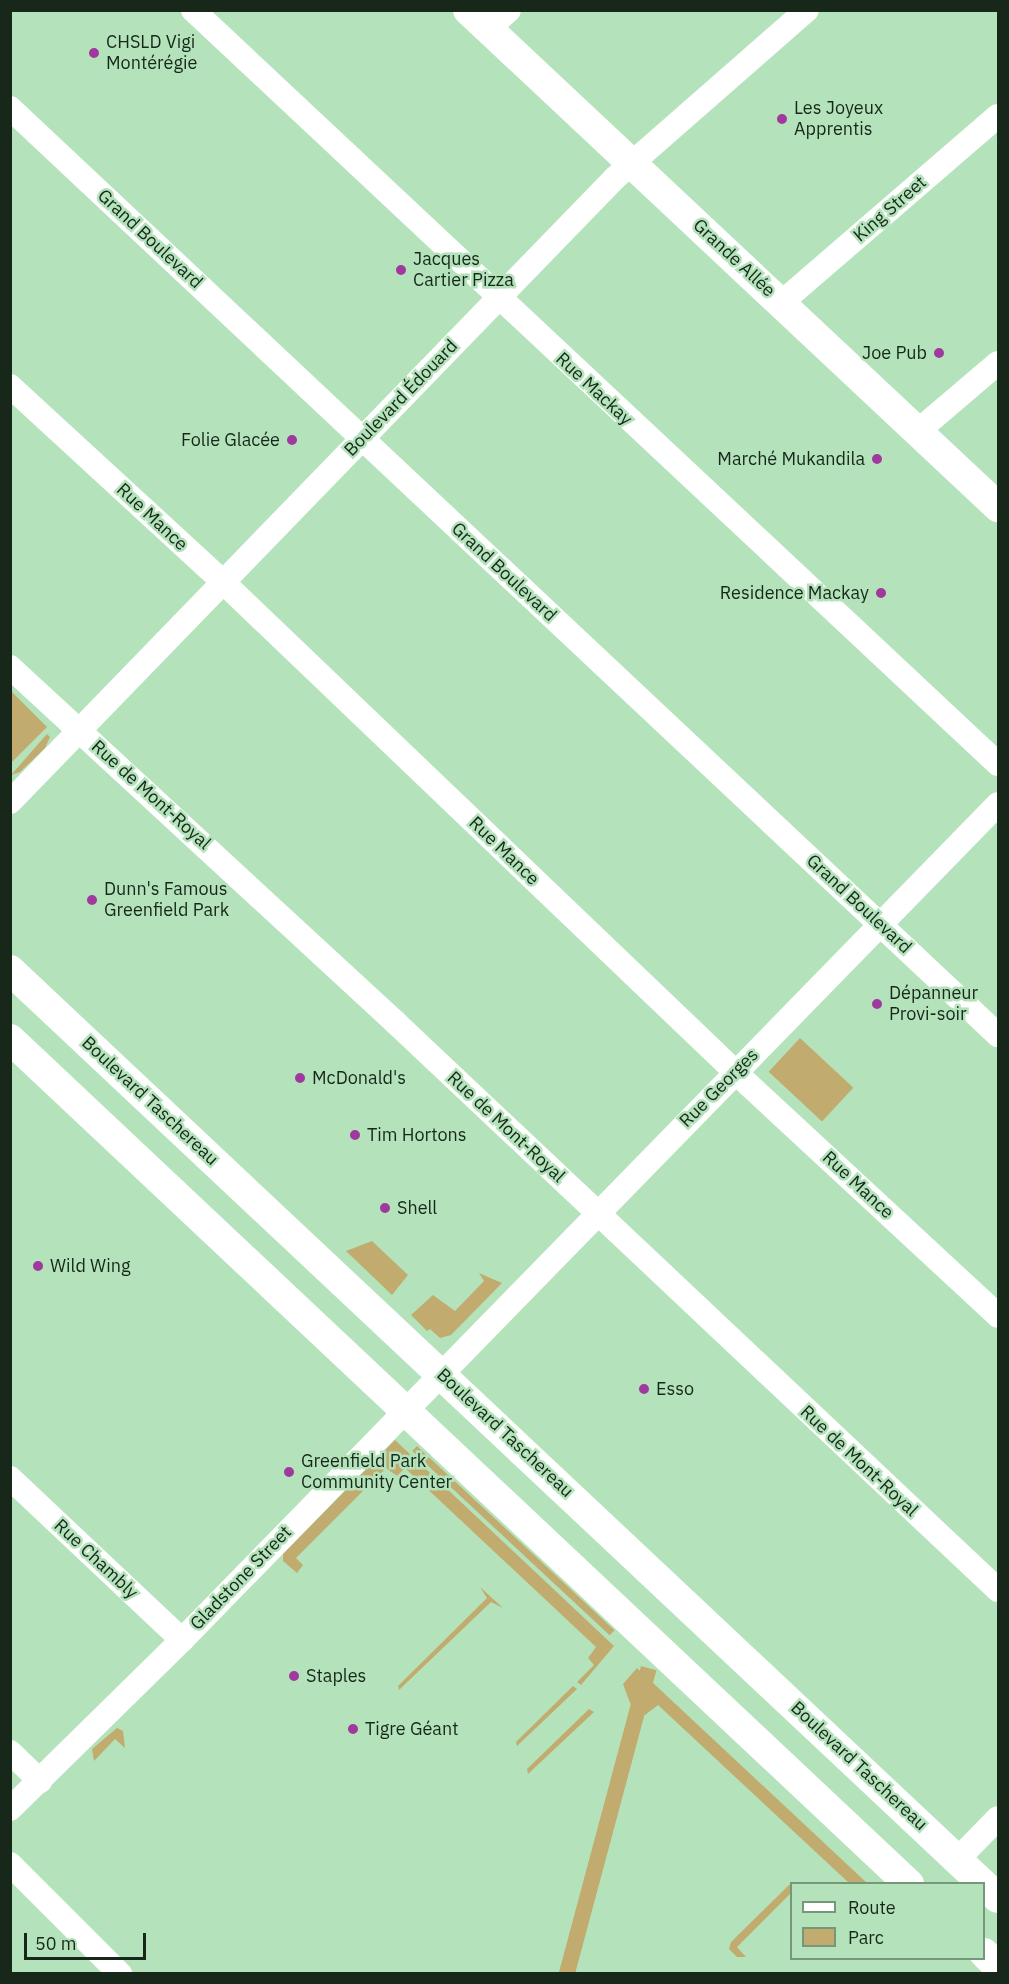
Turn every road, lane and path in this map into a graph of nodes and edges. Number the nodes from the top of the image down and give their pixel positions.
1 (192, 10) edge
2 (807, 10) edge
3 (488, 17) edge
4 (10, 108) edge
5 (999, 116) edge
6 (632, 162) junction
7 (498, 299) junction
8 (781, 303) junction
9 (999, 363) edge
10 (10, 386) edge
11 (918, 431) junction
12 (362, 438) junction
13 (999, 507) edge
14 (223, 582) junction
15 (10, 667) edge
16 (79, 730) junction
17 (999, 764) edge
18 (10, 802) edge
19 (999, 804) edge
20 (880, 924) junction
21 (10, 970) edge
22 (999, 1035) edge
23 (10, 1039) edge
24 (734, 1071) junction
25 (597, 1211) junction
26 (999, 1316) edge
27 (440, 1373) junction
28 (404, 1409) junction
29 (10, 1478) edge
30 (999, 1590) edge
31 (182, 1640) junction
32 (10, 1752) edge
33 (40, 1781) junction
34 (10, 1809) edge
35 (999, 1818) edge
36 (958, 1859) junction
37 (10, 1864) edge
38 (907, 1882) edge
39 (982, 1882) edge
40 (985, 1885) edge
41 (999, 1898) edge
42 (985, 1954) edge
43 (999, 1967) edge
44 (120, 1974) edge

1 - 7 street, Rue Mackay
2 - 6 street, Boulevard Édouard
3 - 6 main road, Grande Allée
4 - 12 street, Grand Boulevard
5 - 8 street, King Street
6 - 7 street, Boulevard Édouard
6 - 8 main road, Grande Allée
7 - 12 street, Boulevard Édouard
7 - 17 street, Rue Mackay
8 - 11 main road, Grande Allée
9 - 11 street
10 - 14 street, Rue Mance
11 - 13 main road, Grande Allée
12 - 14 street, Boulevard Édouard
12 - 20 street, Grand Boulevard
14 - 16 street, Boulevard Édouard
14 - 24 street, Rue Mance
15 - 16 street, Rue de Mont-Royal
16 - 18 street, Boulevard Édouard
16 - 25 street, Rue de Mont-Royal
19 - 20 street, Rue Georges
20 - 22 street, Grand Boulevard
20 - 24 street, Rue Georges
21 - 27 main road, Boulevard Taschereau
23 - 28 main road
24 - 25 street, Rue Georges
24 - 26 street, Rue Mance
25 - 27 street, Rue Georges
25 - 30 street, Rue de Mont-Royal
27 - 28 street, Gladstone Street
27 - 36 main road, Boulevard Taschereau
28 - 31 street, Gladstone Street
28 - 38 main road
29 - 31 street, Rue Chambly
31 - 33 street, Gladstone Street
32 - 33 street
33 - 34 street, Gladstone Street
35 - 36 street
36 - 39 main road, Boulevard Taschereau
37 - 44 street
40 - 41 main road, Boulevard Taschereau
42 - 43 main road

